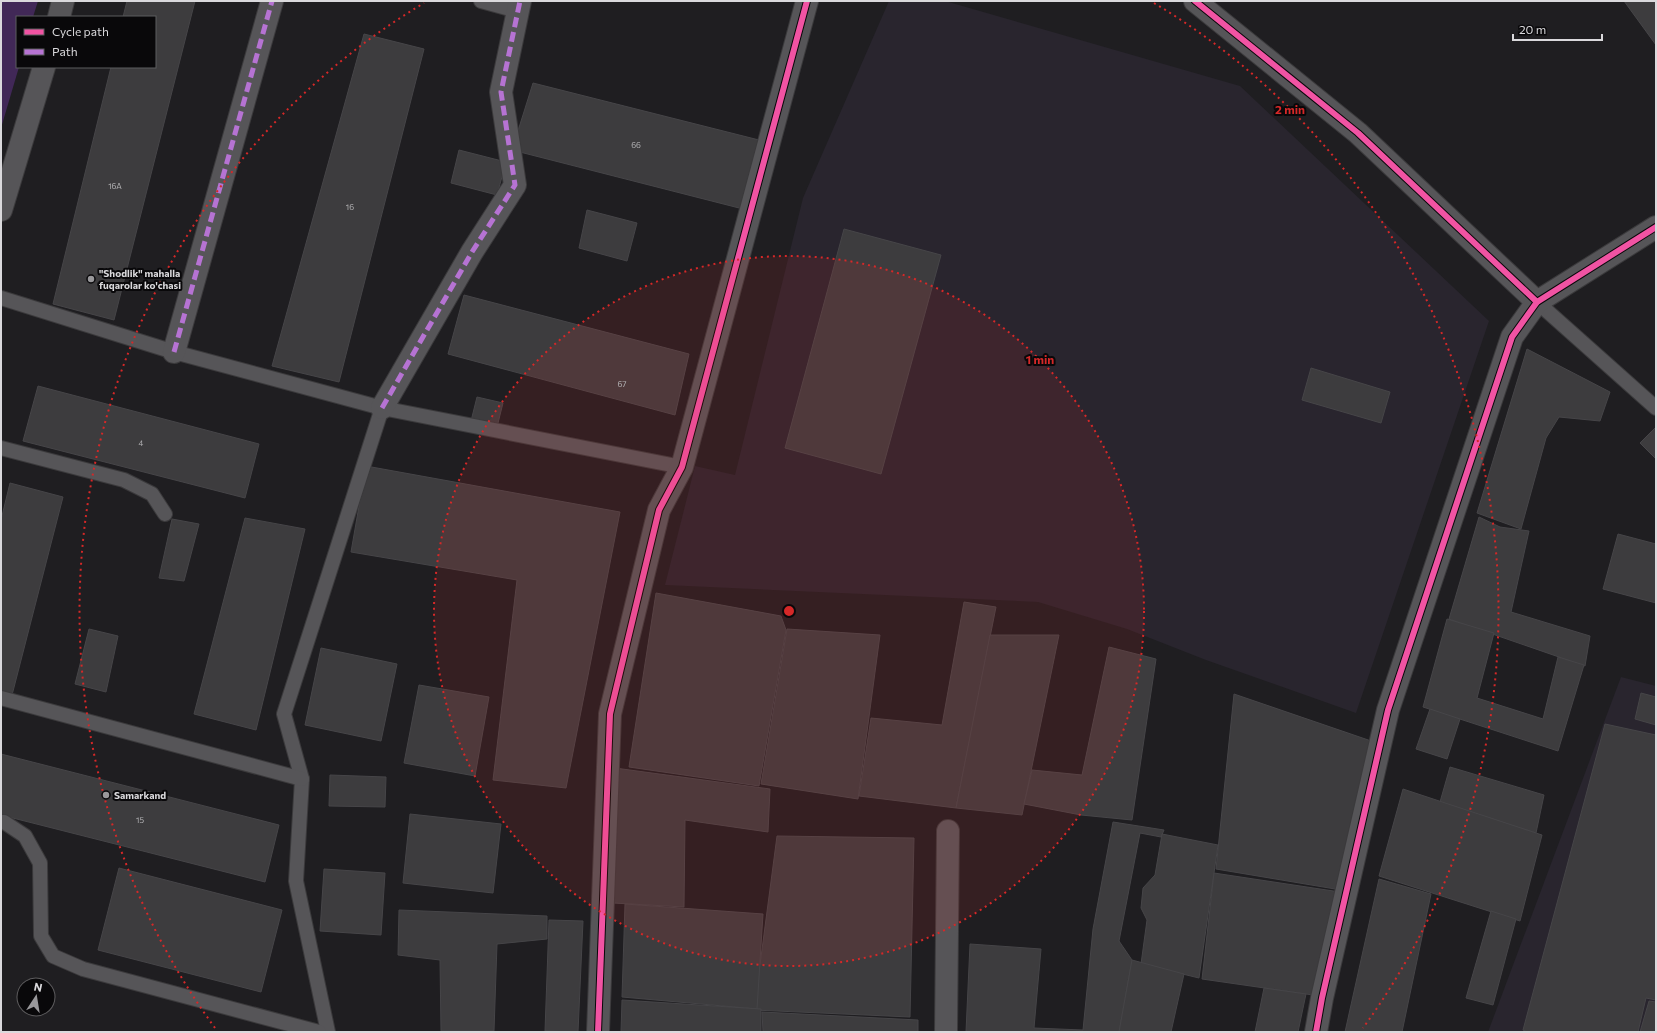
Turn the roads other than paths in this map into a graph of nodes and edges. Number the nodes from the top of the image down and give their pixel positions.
1 (63, 1) edge
2 (272, 1) edge
3 (481, 1) edge
4 (807, 1) edge
5 (1197, 2) edge
6 (518, 6) edge
7 (59, 16) edge
8 (44, 68) edge
9 (1, 210) edge
10 (1656, 227) edge
11 (1, 298) edge
12 (1537, 302) junction
13 (174, 352) junction
14 (382, 408) junction
15 (1656, 408) edge
16 (1, 448) edge
17 (682, 467) junction
18 (165, 514) dead end
19 (1, 698) edge
20 (302, 779) junction
21 (1, 822) edge
22 (948, 831) dead end
23 (319, 1032) edge
24 (328, 1032) edge
25 (598, 1032) edge
26 (946, 1032) edge
27 (1316, 1032) edge

1 - 7 street
2 - 13 street
3 - 6 lane
4 - 17 street
5 - 12 street
6 - 14 street
8 - 9 street
10 - 12 street
11 - 13 lane
12 - 15 lane
12 - 27 street
13 - 14 lane
14 - 17 lane
14 - 20 lane
16 - 18 lane
17 - 25 street
19 - 20 lane
20 - 24 lane
21 - 23 lane
22 - 26 street

